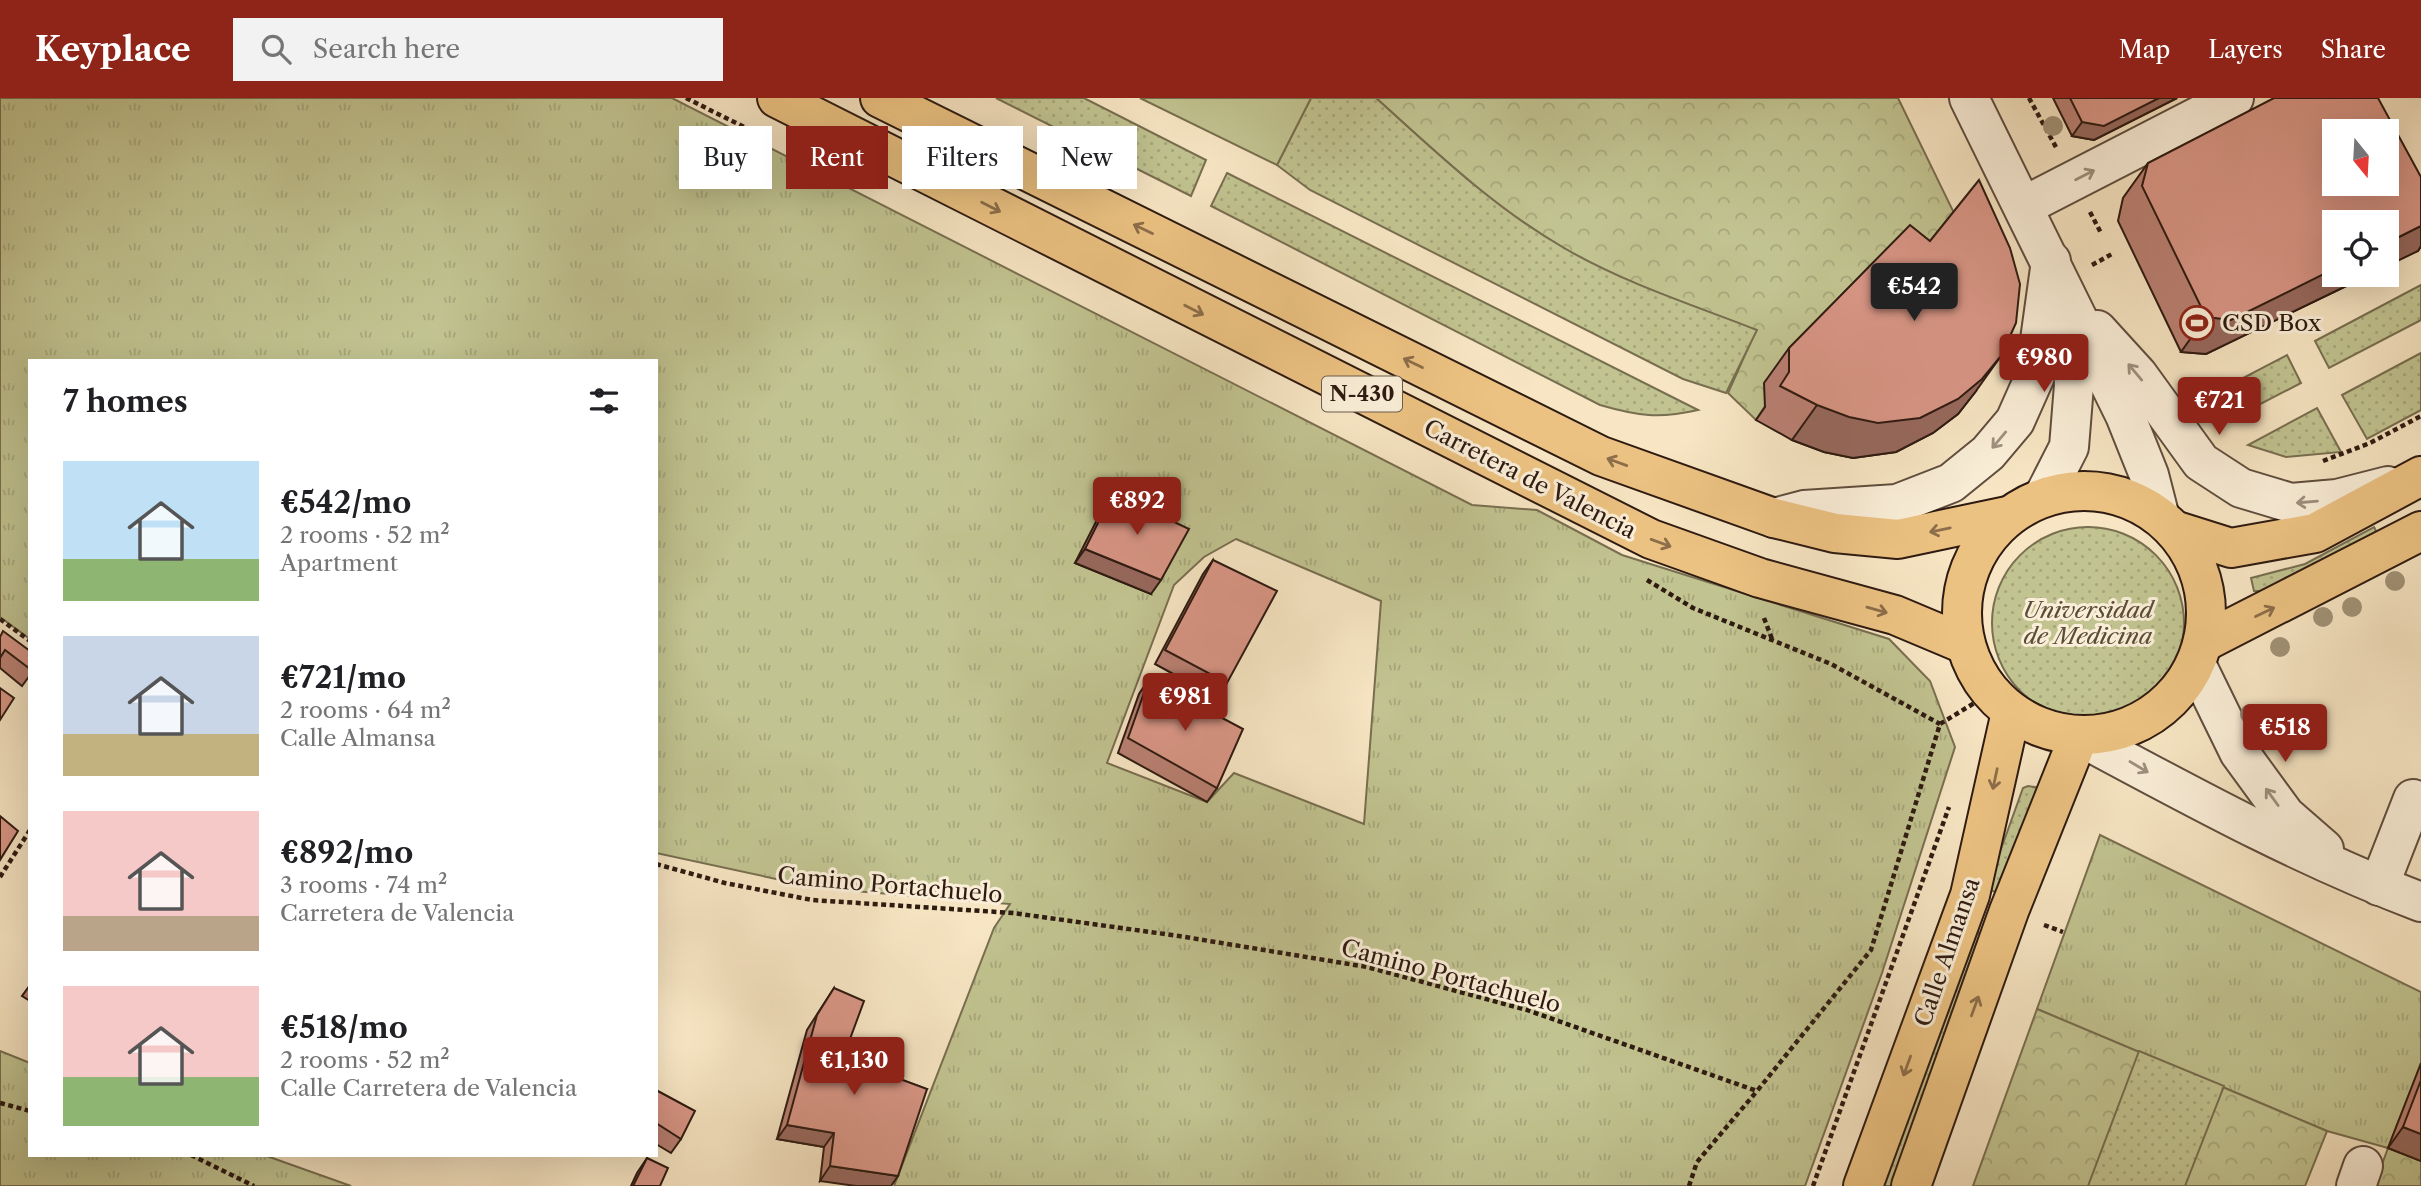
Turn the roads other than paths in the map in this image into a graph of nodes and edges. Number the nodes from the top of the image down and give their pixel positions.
1 (778, 98) edge
2 (880, 98) edge
3 (1969, 98) edge
4 (2234, 98) edge
5 (2024, 206) junction
6 (2050, 261) junction
7 (2067, 298) junction
8 (2421, 476) edge
9 (2044, 496) junction
10 (2007, 516) junction
11 (1774, 518) junction
12 (2168, 523) junction
13 (2421, 531) edge
14 (1964, 644) junction
15 (2200, 653) junction
16 (2001, 702) junction
17 (2079, 736) junction
18 (2413, 799) dead end
19 (2368, 882) junction
20 (2421, 902) edge
21 (1863, 1186) edge
22 (1912, 1186) edge

1 -> 14 main road, Carretera de Valencia / N-430
11 -> 2 main road, N-430
3 - 5 street
5 -> 4 street
5 - 6 street
6 - 7 street
6 -> 11 street
8 -> 7 street
7 - 9 street
7 - 12 street
8 - 12 main road
9 - 10 main road
9 - 12 main road
10 -> 11 main road, N-430
10 - 14 main road
12 - 15 main road
15 -> 13 main road
14 - 16 main road
15 - 17 main road
19 -> 15 street
16 - 17 main road
16 -> 21 main road, Calle Almansa
17 -> 19 street
22 -> 17 main road, Calle Almansa
18 - 19 street
19 - 20 street

